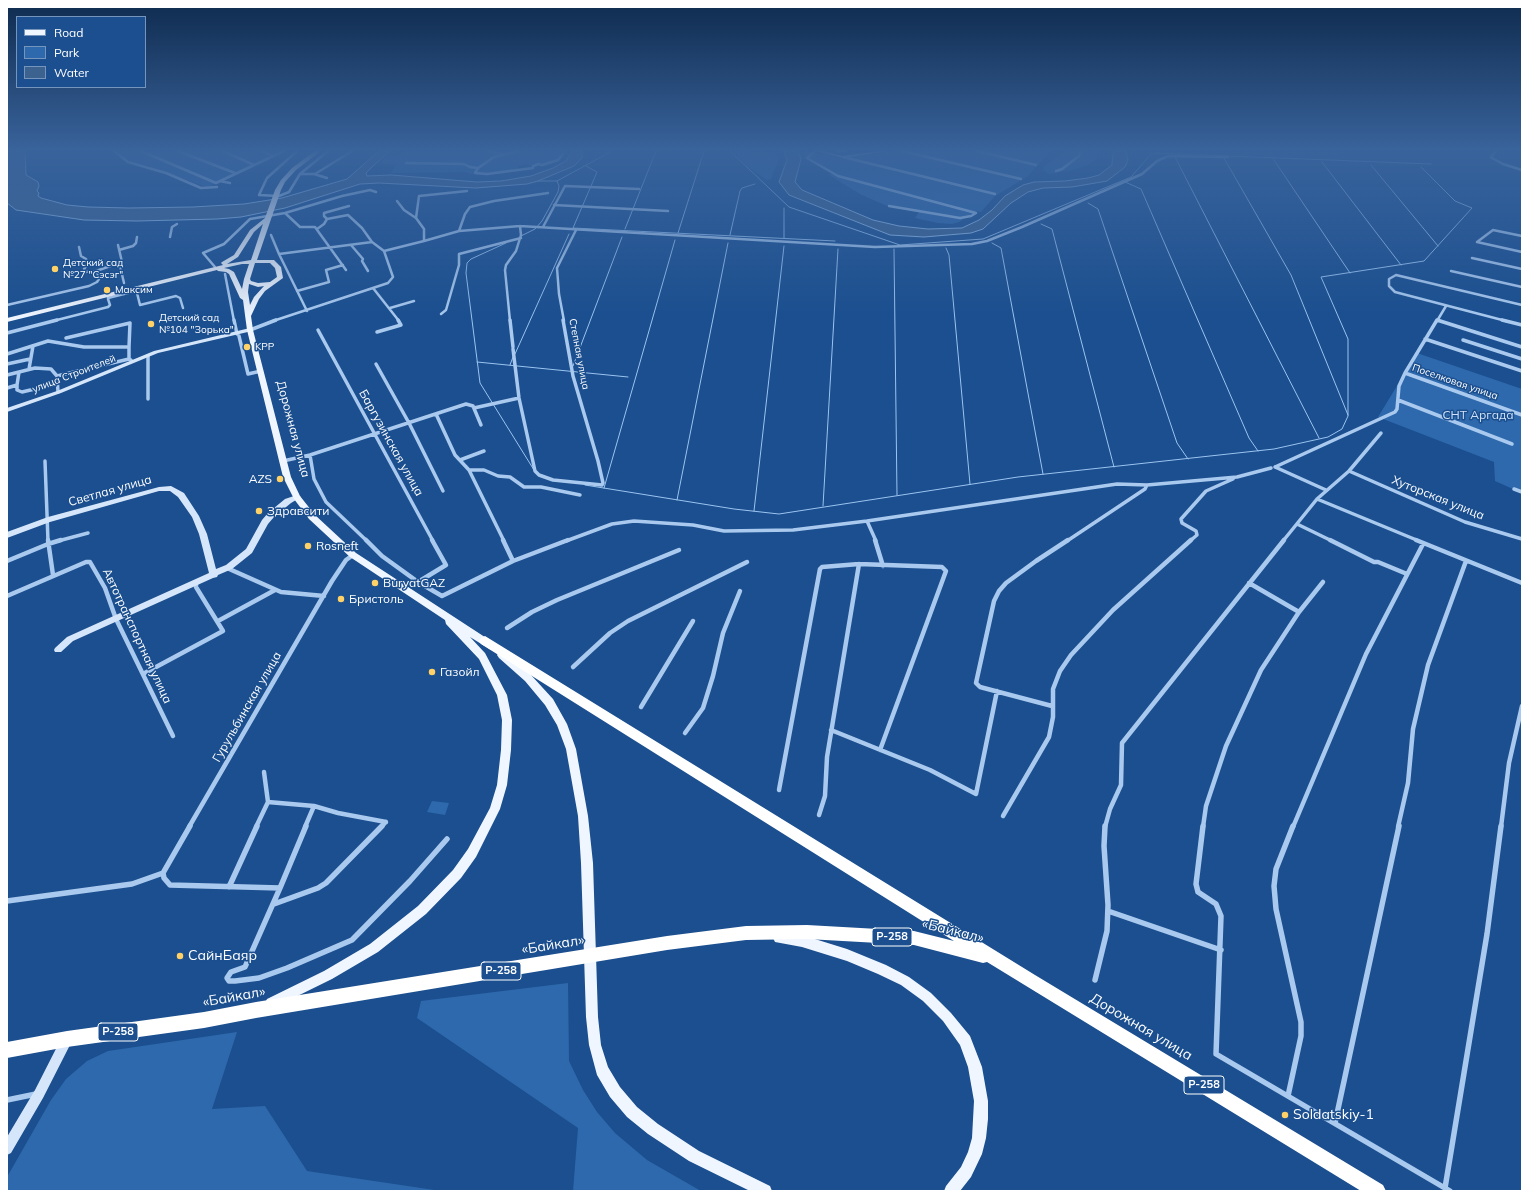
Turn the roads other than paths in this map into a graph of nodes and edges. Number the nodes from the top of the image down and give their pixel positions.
1 (272, 207) edge
2 (305, 207) edge
3 (347, 207) edge
4 (402, 207) edge
5 (418, 207) edge
6 (470, 207) edge
7 (553, 207) edge
8 (590, 207) edge
9 (894, 207) edge
10 (956, 207) edge
11 (1067, 207) edge
12 (668, 211) dead end
13 (285, 213) junction
14 (416, 218) junction
15 (327, 219) junction
16 (267, 220) junction
17 (177, 224) dead end
18 (520, 226) junction
19 (543, 227) junction
20 (316, 229) junction
21 (576, 230) junction
22 (459, 231) junction
23 (271, 235) dead end
24 (1522, 236) edge
25 (137, 237) dead end
26 (170, 237) dead end
27 (521, 238) junction
28 (424, 241) junction
29 (372, 242) junction
30 (118, 245) dead end
31 (351, 245) junction
32 (79, 247) dead end
33 (330, 247) junction
34 (119, 250) junction
35 (384, 251) junction
36 (1522, 252) edge
37 (279, 254) junction
38 (1472, 258) dead end
39 (122, 262) junction
40 (251, 262) junction
41 (343, 265) junction
42 (215, 267) junction
43 (1522, 269) edge
44 (208, 270) junction
45 (346, 270) dead end
46 (1451, 270) dead end
47 (97, 271) junction
48 (368, 271) dead end
49 (226, 274) dead end
50 (247, 279) junction
51 (276, 282) junction
52 (124, 283) dead end
53 (1522, 287) edge
54 (373, 288) junction
55 (297, 291) junction
56 (242, 294) junction
57 (108, 297) junction
58 (414, 301) dead end
59 (245, 302) junction
60 (7, 305) edge
61 (1522, 305) edge
62 (1446, 306) junction
63 (183, 308) dead end
64 (390, 308) junction
65 (307, 311) junction
66 (441, 314) dead end
67 (247, 317) junction
68 (7, 320) edge
69 (1437, 320) junction
70 (1522, 325) edge
71 (250, 330) junction
72 (318, 330) dead end
73 (377, 332) dead end
74 (7, 333) edge
75 (238, 335) junction
76 (66, 338) dead end
77 (1425, 339) junction
78 (1463, 340) dead end
79 (33, 346) junction
80 (129, 347) junction
81 (1522, 347) edge
82 (7, 354) edge
83 (148, 356) junction
84 (30, 359) junction
85 (1522, 359) edge
86 (132, 360) junction
87 (7, 364) edge
88 (376, 364) dead end
89 (29, 369) junction
90 (261, 371) junction
91 (1522, 371) edge
92 (19, 372) junction
93 (1405, 373) junction
94 (7, 375) edge
95 (57, 376) junction
96 (56, 384) junction
97 (17, 385) junction
98 (7, 388) edge
99 (58, 392) junction
100 (519, 398) junction
101 (148, 399) dead end
102 (1398, 400) junction
103 (474, 408) junction
104 (7, 410) edge
105 (436, 414) junction
106 (1522, 414) edge
107 (409, 423) junction
108 (482, 425) dead end
109 (1381, 433) dead end
110 (374, 435) junction
111 (1512, 444) dead end
112 (484, 451) dead end
113 (310, 455) junction
114 (460, 460) junction
115 (45, 461) dead end
116 (283, 461) junction
117 (1271, 468) dead end
118 (470, 470) junction
119 (1349, 471) junction
120 (1237, 477) junction
121 (1147, 485) junction
122 (1514, 489) dead end
123 (1326, 490) junction
124 (443, 491) dead end
125 (1522, 492) edge
126 (580, 495) dead end
127 (297, 497) junction
128 (1317, 499) junction
129 (48, 520) junction
130 (867, 521) junction
131 (1296, 524) junction
132 (88, 532) dead end
133 (7, 534) edge
134 (1522, 539) edge
135 (48, 544) junction
136 (1423, 544) junction
137 (680, 550) dead end
138 (353, 555) junction
139 (7, 561) edge
140 (513, 561) junction
141 (1466, 561) junction
142 (747, 562) dead end
143 (859, 564) junction
144 (883, 566) junction
145 (227, 568) junction
146 (1408, 574) junction
147 (214, 575) junction
148 (53, 576) junction
149 (418, 582) junction
150 (1323, 582) dead end
151 (196, 583) junction
152 (1248, 583) junction
153 (1522, 583) edge
154 (275, 590) junction
155 (740, 591) dead end
156 (7, 596) edge
157 (324, 596) junction
158 (438, 610) junction
159 (1299, 612) junction
160 (116, 619) junction
161 (218, 621) junction
162 (693, 621) dead end
163 (507, 628) dead end
164 (485, 640) junction
165 (58, 650) dead end
166 (573, 667) dead end
167 (143, 674) junction
168 (996, 691) junction
169 (1052, 706) junction
170 (1522, 706) edge
171 (641, 707) dead end
172 (831, 730) junction
173 (685, 732) dead end
174 (173, 736) dead end
175 (880, 750) junction
176 (264, 772) dead end
177 (779, 790) dead end
178 (268, 802) junction
179 (314, 806) junction
180 (820, 815) dead end
181 (1003, 816) dead end
182 (447, 839) dead end
183 (163, 873) junction
184 (229, 887) junction
185 (280, 888) junction
186 (7, 901) edge
187 (274, 904) junction
188 (1108, 912) junction
189 (746, 933) junction
190 (1221, 950) junction
191 (1030, 980) junction
192 (1095, 980) dead end
193 (256, 1010) junction
194 (66, 1039) junction
195 (7, 1050) edge
196 (39, 1094) junction
197 (1288, 1096) junction
198 (7, 1100) edge
199 (1335, 1123) junction
200 (7, 1148) edge
201 (1448, 1190) edge
202 (766, 1191) edge
203 (951, 1191) edge
204 (1377, 1191) edge

1 - 16 main road
2 - 13 street
3 - 15 street
4 - 14 street
5 - 14 street
6 - 22 street
7 - 19 street
8 - 12 street
9 - 10 street
11 - 21 street
13 - 20 street
13 - 42 street
14 - 28 street
15 - 20 street
15 - 29 street
16 - 40 main road
16 - 42 main road
17 - 26 street
18 - 19 street
18 - 22 street
18 - 27 street
19 - 21 street
20 - 33 street
21 - 100 street, Степная улица
22 - 28 street
23 - 37 street
24 - 36 street
25 - 34 street
27 - 66 street
27 - 100 street
28 - 35 street
29 - 31 street
29 - 35 street
30 - 34 street
31 - 33 street
31 - 48 street
32 - 47 street
33 - 37 street
33 - 41 street
34 - 39 street
35 - 54 street
37 - 55 street
38 - 43 street
39 - 47 street
39 - 52 street
40 - 50 main road, Дорожная улица
40 - 56 main road, Дорожная улица
41 - 45 street
41 - 55 street
42 - 44 main road
44 - 51 main road
44 - 56 main road
44 - 57 main road
46 - 53 street
47 - 60 street
49 - 75 street
50 - 51 main road
50 - 59 main road, Дорожная улица
51 - 67 main road
54 - 64 street
54 - 65 street
55 - 65 street
56 - 59 main road, Дорожная улица
57 - 63 street
57 - 68 main road
57 - 74 street
58 - 64 street
59 - 67 main road, Дорожная улица
61 - 62 street
62 - 69 street
62 - 70 street
64 - 73 street
65 - 71 street
67 - 71 main road, Дорожная улица
69 - 77 street
69 - 81 street
71 - 75 street, улица Строителей
71 - 90 main road, Дорожная улица
72 - 110 street, Баргузинская улица
75 - 83 street, улица Строителей
75 - 90 street
76 - 80 street
77 - 91 street
77 - 93 street
78 - 85 street
79 - 80 street
79 - 82 street
79 - 84 street
80 - 86 street
83 - 86 street, улица Строителей
83 - 101 street
84 - 87 street
84 - 89 street
86 - 95 street
86 - 99 street, улица Строителей
88 - 107 street
89 - 92 street
89 - 95 street
90 - 116 main road, Дорожная улица
92 - 94 street
92 - 97 street
93 - 102 street
93 - 106 street, Поселковая улица
95 - 96 street
96 - 97 street
96 - 99 street
97 - 98 street
99 - 104 street, улица Строителей
100 - 103 street
102 - 111 street
102 - 123 street
103 - 105 street
103 - 108 street
105 - 107 street
105 - 114 street
107 - 110 street
107 - 124 street
109 - 119 street
110 - 113 street
110 - 149 street, Баргузинская улица
112 - 114 street
113 - 116 street
113 - 149 street
114 - 118 street
115 - 129 street
116 - 127 main road, Дорожная улица
117 - 120 street
118 - 126 street
118 - 140 street
119 - 123 street
119 - 134 street, Хуторская улица
120 - 121 street
120 - 169 street
121 - 130 street
121 - 168 street
122 - 125 street
123 - 128 street
127 - 138 main road, Дорожная улица
127 - 145 street
128 - 131 street
128 - 136 street
129 - 133 street, Светлая улица
129 - 135 street
129 - 147 street, Светлая улица
130 - 140 street
130 - 144 street
131 - 146 street
131 - 152 street
132 - 135 street
135 - 139 street
135 - 148 street
136 - 141 street
136 - 146 street
137 - 163 street
138 - 157 street, Гурульбинская улица
138 - 158 main road, Дорожная улица
140 - 149 street
141 - 153 street
141 - 199 street
142 - 166 street
143 - 144 street
143 - 172 street
143 - 177 street
144 - 175 street
145 - 147 street
145 - 154 street
146 - 197 street
147 - 151 street
148 - 156 street, Автотранспортная улица
148 - 160 street, Автотранспортная улица
150 - 159 street
151 - 160 street
151 - 161 street
152 - 159 street
152 - 188 street
154 - 157 street
154 - 161 street
155 - 173 street
157 - 183 street, Гурульбинская улица
158 - 164 main road, Дорожная улица
158 - 193 main road
159 - 190 street
160 - 165 street
160 - 167 street, Автотранспортная улица
161 - 167 street
162 - 171 street
164 - 191 highway
164 - 202 main road, Дорожная улица
167 - 174 street, Автотранспортная улица
168 - 169 street
168 - 175 street
169 - 181 street
170 - 201 street
172 - 175 street
172 - 180 street
176 - 178 street
178 - 179 street
178 - 184 street
179 - 185 street
179 - 187 street
182 - 187 street
183 - 184 street
183 - 186 street
184 - 185 street
185 - 187 street
188 - 190 street
188 - 192 street
189 - 191 highway, «Байкал» / Р-258
189 - 193 highway, «Байкал» / Р-258
189 - 203 main road
190 - 197 street
191 - 204 highway, Дорожная улица / Р-258
193 - 194 highway, «Байкал» / Р-258
194 - 195 highway, «Байкал» / Р-258
194 - 196 street
196 - 198 street
196 - 200 street
197 - 199 street
199 - 201 street

